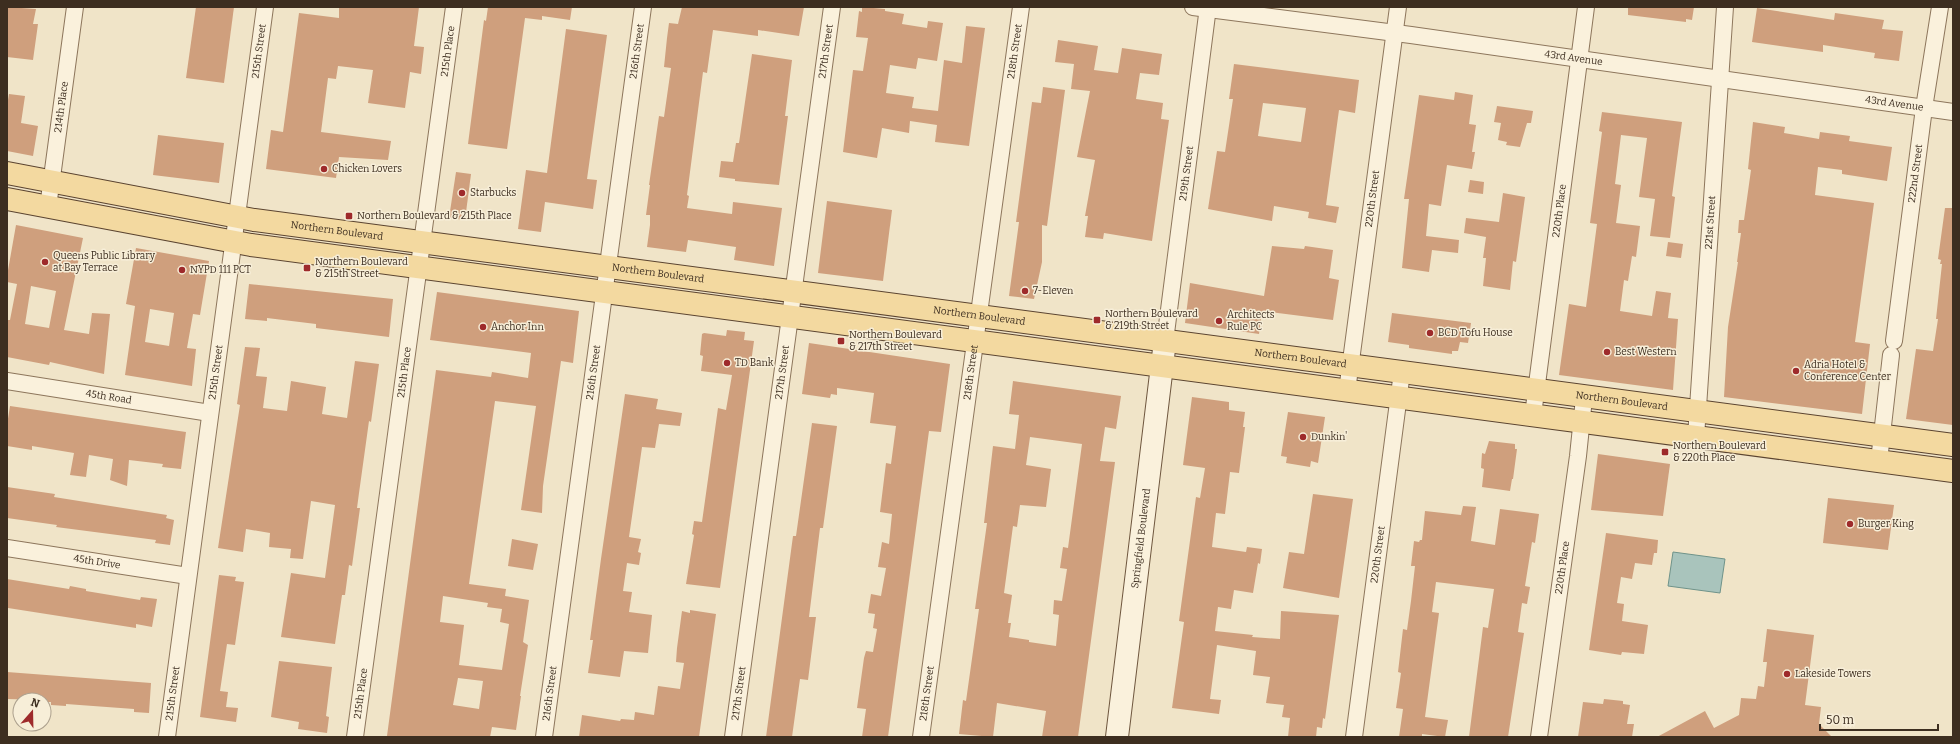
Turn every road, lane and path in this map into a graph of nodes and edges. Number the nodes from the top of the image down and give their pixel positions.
1 (75, 7) edge
2 (265, 7) edge
3 (454, 7) edge
4 (643, 7) edge
5 (832, 7) edge
6 (1021, 7) edge
7 (1398, 7) edge
8 (1586, 7) edge
9 (1724, 7) edge
10 (1940, 7) edge
11 (1203, 8) edge
12 (1394, 33) junction
13 (1579, 58) junction
14 (1720, 79) junction
15 (1924, 108) junction
16 (1953, 112) edge
17 (7, 173) edge
18 (52, 182) junction
19 (7, 199) edge
20 (48, 207) junction
21 (237, 217) junction
22 (234, 242) junction
23 (422, 242) junction
24 (608, 267) junction
25 (419, 268) junction
26 (793, 291) junction
27 (604, 292) junction
28 (978, 316) junction
29 (790, 317) junction
30 (975, 341) junction
31 (1165, 341) junction
32 (1161, 366) junction
33 (1351, 366) junction
34 (1402, 372) junction
35 (7, 381) edge
36 (1536, 390) junction
37 (1347, 391) junction
38 (1399, 398) junction
39 (1584, 398) junction
40 (1698, 412) junction
41 (210, 413) junction
42 (1533, 415) junction
43 (1582, 422) junction
44 (1881, 436) junction
45 (1696, 437) junction
46 (1953, 446) edge
47 (1878, 461) junction
48 (1953, 471) edge
49 (7, 548) edge
50 (188, 576) junction
51 (167, 737) edge
52 (355, 737) edge
53 (544, 737) edge
54 (733, 737) edge
55 (922, 737) edge
56 (1117, 737) edge
57 (1354, 737) edge
58 (1540, 737) edge

1 - 18 street, 214th Place
2 - 21 street, 215th Street
3 - 23 street, 215th Place
4 - 24 street, 216th Street
5 - 26 street, 217th Street
6 - 28 street, 218th Street
7 - 12 street, 220th Street
8 - 13 street, 220th Place
9 - 14 street, 221st Street
10 - 15 street, 222nd Street
11 - 12 street, 43rd Avenue
11 - 31 street, 219th Street
12 - 13 street, 43rd Avenue
12 - 33 street, 220th Street
13 - 14 street, 43rd Avenue
13 - 36 street, 220th Place
14 - 15 street, 43rd Avenue
14 - 40 street, 221st Street
15 - 16 street, 43rd Avenue
15 - 44 street, 222nd Street
17 - 18 main road, Northern Boulevard
18 - 20 street, 214th Place
18 - 21 main road, Northern Boulevard
19 - 20 main road
20 - 22 main road
21 - 22 street, 215th Street
21 - 23 main road, Northern Boulevard
22 - 25 main road
22 - 41 street, 215th Street
23 - 24 main road, Northern Boulevard
23 - 25 street, 215th Place
24 - 26 main road, Northern Boulevard
24 - 27 street, 216th Street
25 - 27 main road
25 - 52 street, 215th Place
26 - 28 main road, Northern Boulevard
26 - 29 street, 217th Street
27 - 29 main road
27 - 53 street, 216th Street
28 - 30 street, 218th Street
28 - 31 main road, Northern Boulevard
29 - 30 main road
29 - 54 street, 217th Street
30 - 32 main road
30 - 55 street, 218th Street
31 - 32 main road, Springfield Boulevard
31 - 33 main road, Northern Boulevard
32 - 37 main road
32 - 56 main road, Springfield Boulevard
33 - 34 main road, Northern Boulevard
33 - 37 street, 220th Street
34 - 36 main road, Northern Boulevard
34 - 38 street, 220th Street
35 - 41 street, 45th Road
36 - 39 main road, Northern Boulevard
36 - 42 street, 220th Place
37 - 38 main road
38 - 42 main road
38 - 57 street, 220th Street
39 - 40 main road, Northern Boulevard
39 - 43 street, 220th Place
40 - 44 main road, Northern Boulevard
40 - 45 street, 221st Street
41 - 50 street, 215th Street
42 - 43 main road
43 - 45 main road
43 - 58 street, 220th Place
44 - 46 main road, Northern Boulevard
44 - 47 street, 222nd Street
45 - 47 main road
47 - 48 main road
49 - 50 street, 45th Drive
50 - 51 street, 215th Street

